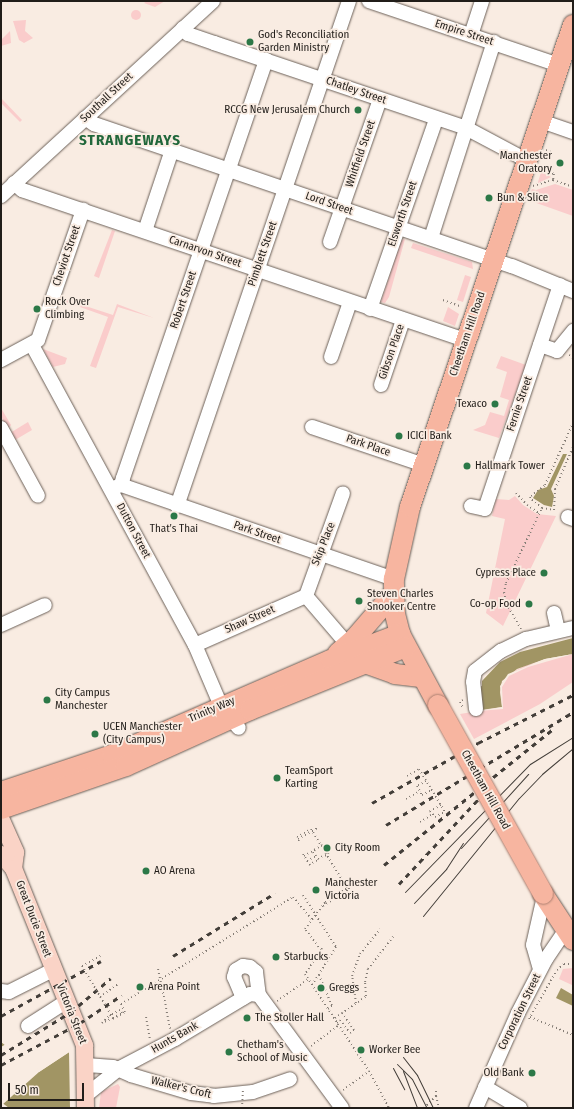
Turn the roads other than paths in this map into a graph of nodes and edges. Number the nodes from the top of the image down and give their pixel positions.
1 (213, 1) edge
2 (349, 1) edge
3 (369, 1) edge
4 (482, 1) edge
5 (573, 25) edge
6 (183, 28) junction
7 (471, 35) junction
8 (494, 42) junction
9 (266, 60) junction
10 (559, 65) junction
11 (323, 80) junction
12 (380, 99) junction
13 (85, 118) junction
14 (436, 119) junction
15 (541, 121) junction
16 (466, 128) junction
17 (573, 132) edge
18 (172, 150) junction
19 (534, 165) junction
20 (228, 170) junction
21 (14, 183) junction
22 (285, 189) junction
23 (1, 196) edge
24 (342, 208) junction
25 (83, 210) junction
26 (398, 227) junction
27 (145, 231) junction
28 (431, 238) junction
29 (330, 242) dead end
30 (201, 251) junction
31 (494, 260) junction
32 (258, 269) junction
33 (567, 288) edge
34 (350, 302) junction
35 (370, 309) junction
36 (403, 320) junction
37 (573, 331) edge
38 (466, 340) junction
39 (32, 345) junction
40 (540, 346) junction
41 (566, 356) edge
42 (331, 357) dead end
43 (1, 360) edge
44 (381, 385) dead end
45 (312, 427) dead end
46 (1, 428) edge
47 (424, 465) junction
48 (116, 487) junction
49 (344, 493) dead end
50 (38, 496) dead end
51 (177, 506) junction
52 (471, 506) dead end
53 (320, 554) junction
54 (394, 586) junction
55 (306, 596) junction
56 (45, 605) dead end
57 (554, 613) dead end
58 (1, 625) edge
59 (573, 628) edge
60 (558, 630) junction
61 (403, 640) junction
62 (195, 645) junction
63 (348, 645) junction
64 (331, 660) junction
65 (368, 664) junction
66 (421, 677) junction
67 (471, 707) road end
68 (230, 718) junction
69 (1, 792) edge
70 (1, 809) edge
71 (1, 820) edge
72 (1, 854) edge
73 (13, 868) junction
74 (544, 895) junction
75 (570, 931) edge
76 (540, 969) junction
77 (53, 970) junction
78 (1, 991) edge
79 (259, 995) junction
80 (243, 998) junction
81 (67, 1001) junction
82 (28, 1026) dead end
83 (86, 1065) junction
84 (120, 1068) junction
85 (290, 1079) dead end
86 (485, 1087) junction
87 (85, 1102) edge
88 (342, 1108) edge
89 (476, 1108) edge
90 (520, 1108) edge

1 - 6 street, Southall Street
2 - 11 street, Pimblett Street
3 - 7 street, Empire Street
4 - 7 street
5 - 10 highway, Cheetham Hill Road
6 - 9 street, Chatley Street
6 - 13 street, Southall Street
7 - 8 street, Empire Street
8 - 10 street, Empire Street
8 - 16 street
9 - 11 street, Chatley Street
9 - 20 street, Robert Street
10 - 15 highway, Cheetham Hill Road
11 - 12 street, Chatley Street
11 - 22 street, Pimblett Street
12 - 14 street, Chatley Street
12 - 24 street, Whitfield Street
13 - 18 street, Lord Street
13 - 21 street, Southall Street
14 - 16 street, Chatley Street
14 - 26 street, Elsworth Street
15 - 17 street
15 - 19 highway, Cheetham Hill Road
16 - 19 street, Chatley Street
16 - 28 street
18 - 20 street, Lord Street
18 - 27 street
19 - 31 highway, Cheetham Hill Road
20 - 22 street, Lord Street
20 - 30 street, Robert Street
21 - 23 street, Southall Street
21 - 25 street, Carnarvon Street
22 - 24 street, Lord Street
22 - 32 street, Pimblett Street
24 - 26 street, Lord Street
24 - 29 street, Whitfield Street
25 - 27 street, Carnarvon Street
25 - 39 street, Cheviot Street
26 - 28 street, Lord Street
26 - 35 street, Elsworth Street
27 - 30 street, Carnarvon Street
28 - 31 street, Lord Street
30 - 32 street, Carnarvon Street
30 - 48 street, Robert Street
31 - 33 street, Lord Street
31 - 38 highway, Cheetham Hill Road
32 - 34 street, Carnarvon Street
32 - 51 street, Pimblett Street
33 - 40 street, Fernie Street
34 - 35 street, Carnarvon Street
34 - 42 street
35 - 36 street, Carnarvon Street
36 - 38 street, Carnarvon Street
36 - 44 street, Gibson Place
37 - 41 street
38 - 47 highway, Cheetham Hill Road
39 - 43 street
39 - 48 street, Dutton Street
40 - 41 street
40 - 52 street, Fernie Street
45 - 47 street, Park Place
46 - 50 street
47 - 54 highway, Cheetham Hill Road
48 - 51 street, Park Street
48 - 62 street, Dutton Street
49 - 53 street, Skip Place
51 - 53 street, Park Street
53 - 54 street, Park Street
53 - 55 street, Skip Place
54 - 61 highway, Cheetham Hill Road
54 - 63 highway
55 - 62 street, Shaw Street
55 - 63 street
56 - 58 street
57 - 60 street
59 - 60 street
60 - 67 street
61 - 64 highway, Trinity Way
61 - 65 highway
61 - 66 highway, Cheetham Hill Road
62 - 68 street, Dutton Street
63 - 64 highway
64 - 68 highway, Trinity Way
65 - 66 highway
65 - 68 highway, Trinity Way
66 - 74 highway, Cheetham Hill Road, bridge
68 - 69 highway, Trinity Way
68 - 70 highway, Trinity Way
71 - 73 main road, Great Ducie Street
72 - 73 main road, Great Ducie Street
73 - 77 main road, Great Ducie Street
74 - 75 highway, Cheetham Hill Road
74 - 76 street
75 - 76 street, Corporation Street
76 - 86 street, Corporation Street
77 - 78 street
77 - 81 main road, Victoria Street
79 - 80 street, Hunts Bank
79 - 80 street
79 - 88 street
80 - 84 street, Hunts Bank
81 - 82 street
81 - 83 main road, Victoria Street
83 - 84 street
83 - 87 main road, Victoria Street
84 - 85 street, Walker's Croft
84 - 87 street, Hunts Bank
86 - 89 street, Corporation Street
86 - 90 street

